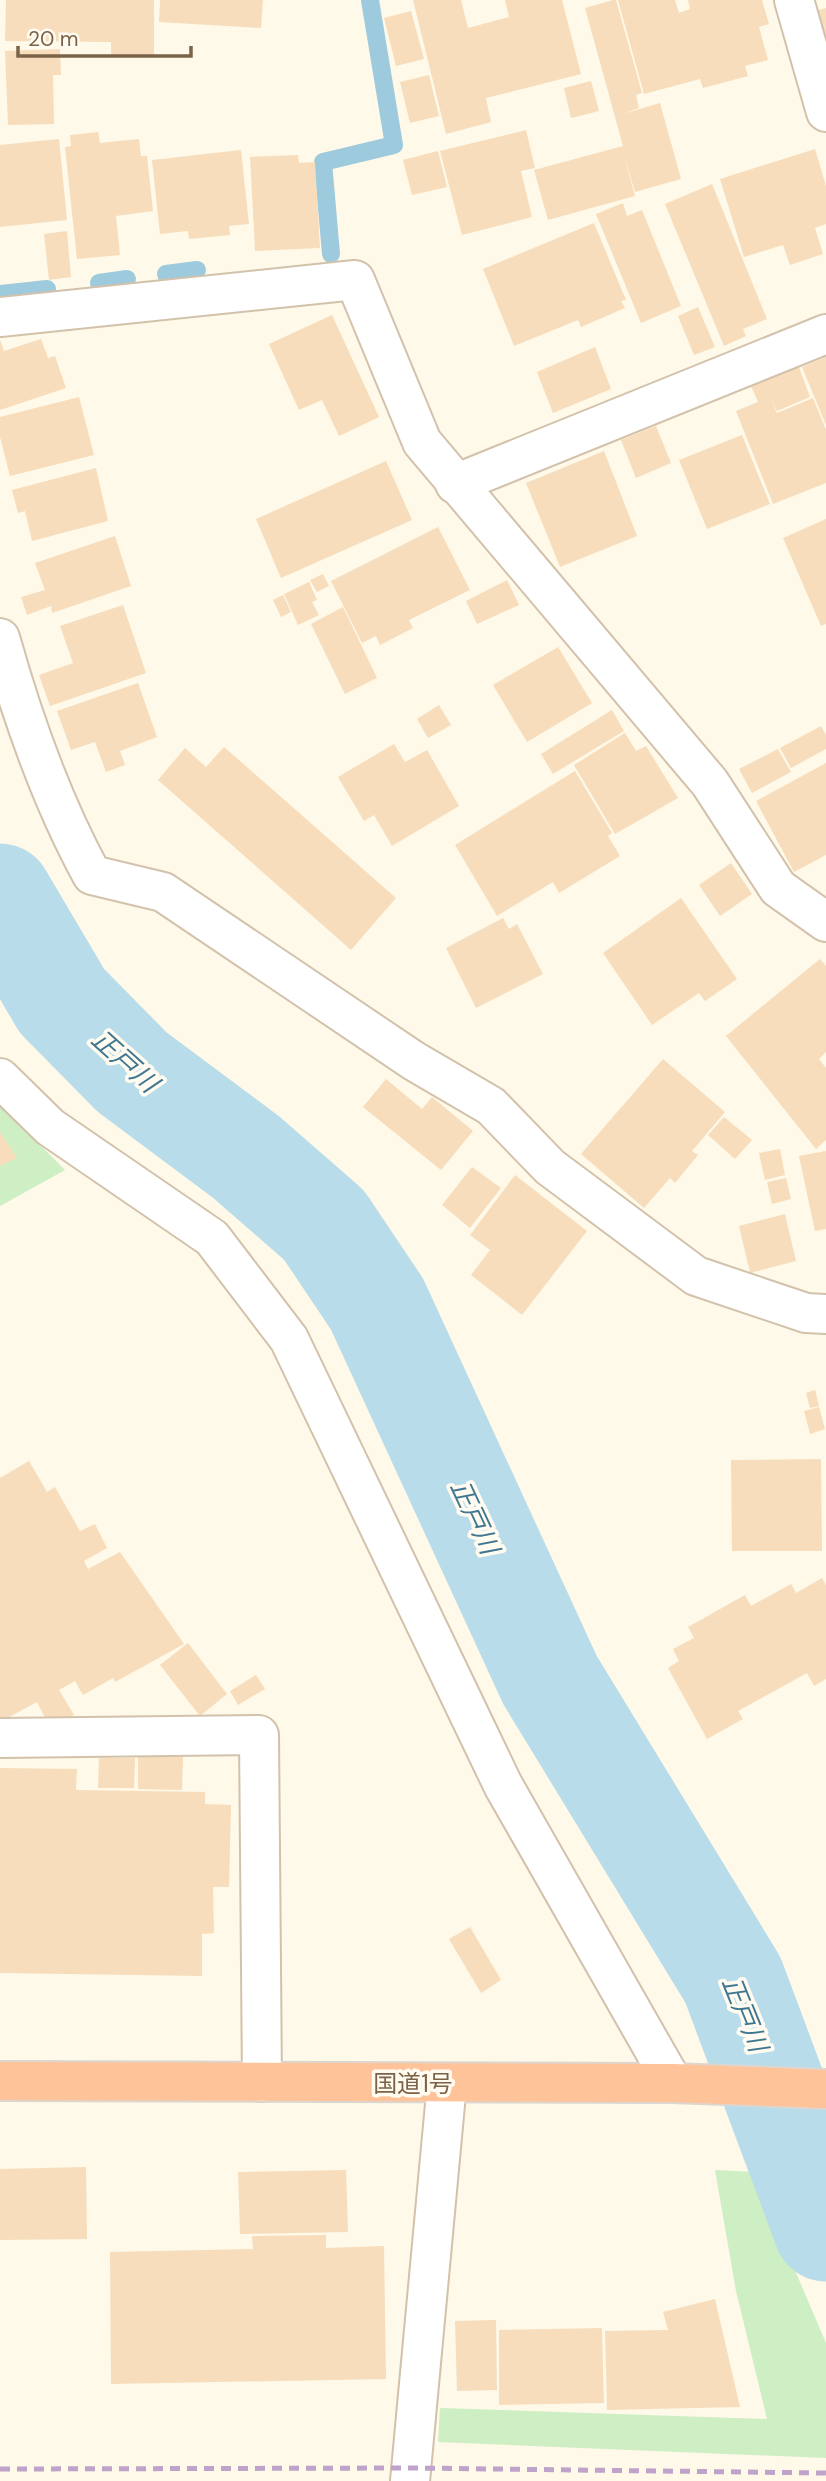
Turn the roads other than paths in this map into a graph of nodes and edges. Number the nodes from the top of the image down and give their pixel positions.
1 (794, 0) edge
2 (826, 112) edge
3 (0, 317) edge
4 (826, 334) edge
5 (455, 484) junction
6 (0, 638) edge
7 (826, 922) edge
8 (0, 1078) edge
9 (826, 1314) edge
10 (0, 1738) edge
11 (0, 2081) edge
12 (262, 2082) junction
13 (447, 2083) junction
14 (687, 2084) junction
15 (826, 2089) edge
16 (410, 2481) edge

1 - 2 street
3 - 5 street
4 - 5 street
5 - 7 street
6 - 9 street
8 - 14 street
10 - 12 street
11 - 12 highway, 国道1号
12 - 13 highway, 国道1号
13 - 14 highway, 国道1号
13 - 16 street
14 - 15 highway, 国道1号

